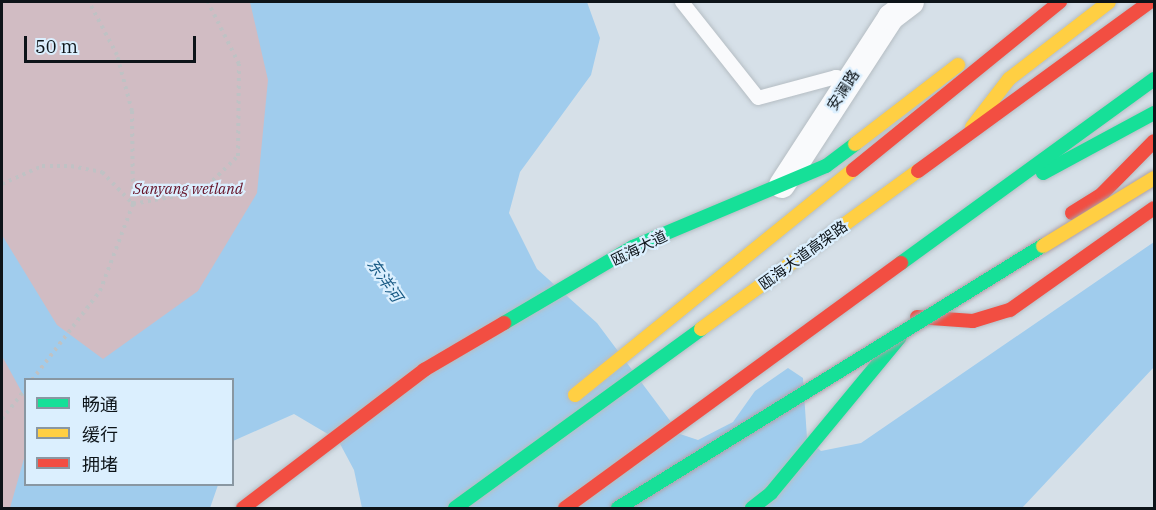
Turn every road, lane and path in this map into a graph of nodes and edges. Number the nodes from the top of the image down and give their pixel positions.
1 (89, 2) edge
2 (208, 2) edge
3 (682, 2) edge
4 (911, 2) edge
5 (1041, 2) edge
6 (1060, 2) edge
7 (1109, 2) edge
8 (1150, 2) edge
9 (1155, 79) edge
10 (849, 80) junction
11 (1155, 113) edge
12 (966, 136) junction
13 (1155, 141) edge
14 (1155, 178) edge
15 (2, 184) edge
16 (782, 185) junction
17 (133, 204) junction
18 (1155, 208) edge
19 (972, 211) junction
20 (917, 317) junction
21 (34, 378) edge
22 (24, 391) edge
23 (564, 404) dead end
24 (2, 419) edge
25 (490, 464) dead end
26 (449, 505) edge
27 (243, 508) edge
28 (565, 508) edge
29 (618, 508) edge
30 (752, 508) edge

1 - 17 path
2 - 17 path
3 - 10 lane
4 - 10 street, 安澜路
5 - 16 main road, 瓯海大道
6 - 23 main road
7 - 12 main road
8 - 12 main road, 瓯海大道高架路
9 - 19 main road
10 - 16 street, 安澜路
11 - 19 main road
12 - 26 main road, 瓯海大道高架路
13 - 20 main road
14 - 29 main road, bridge
15 - 17 path
16 - 27 main road, 瓯海大道
17 - 21 path
18 - 20 main road
19 - 28 main road
20 - 30 main road, bridge
22 - 24 path
25 - 26 main road

